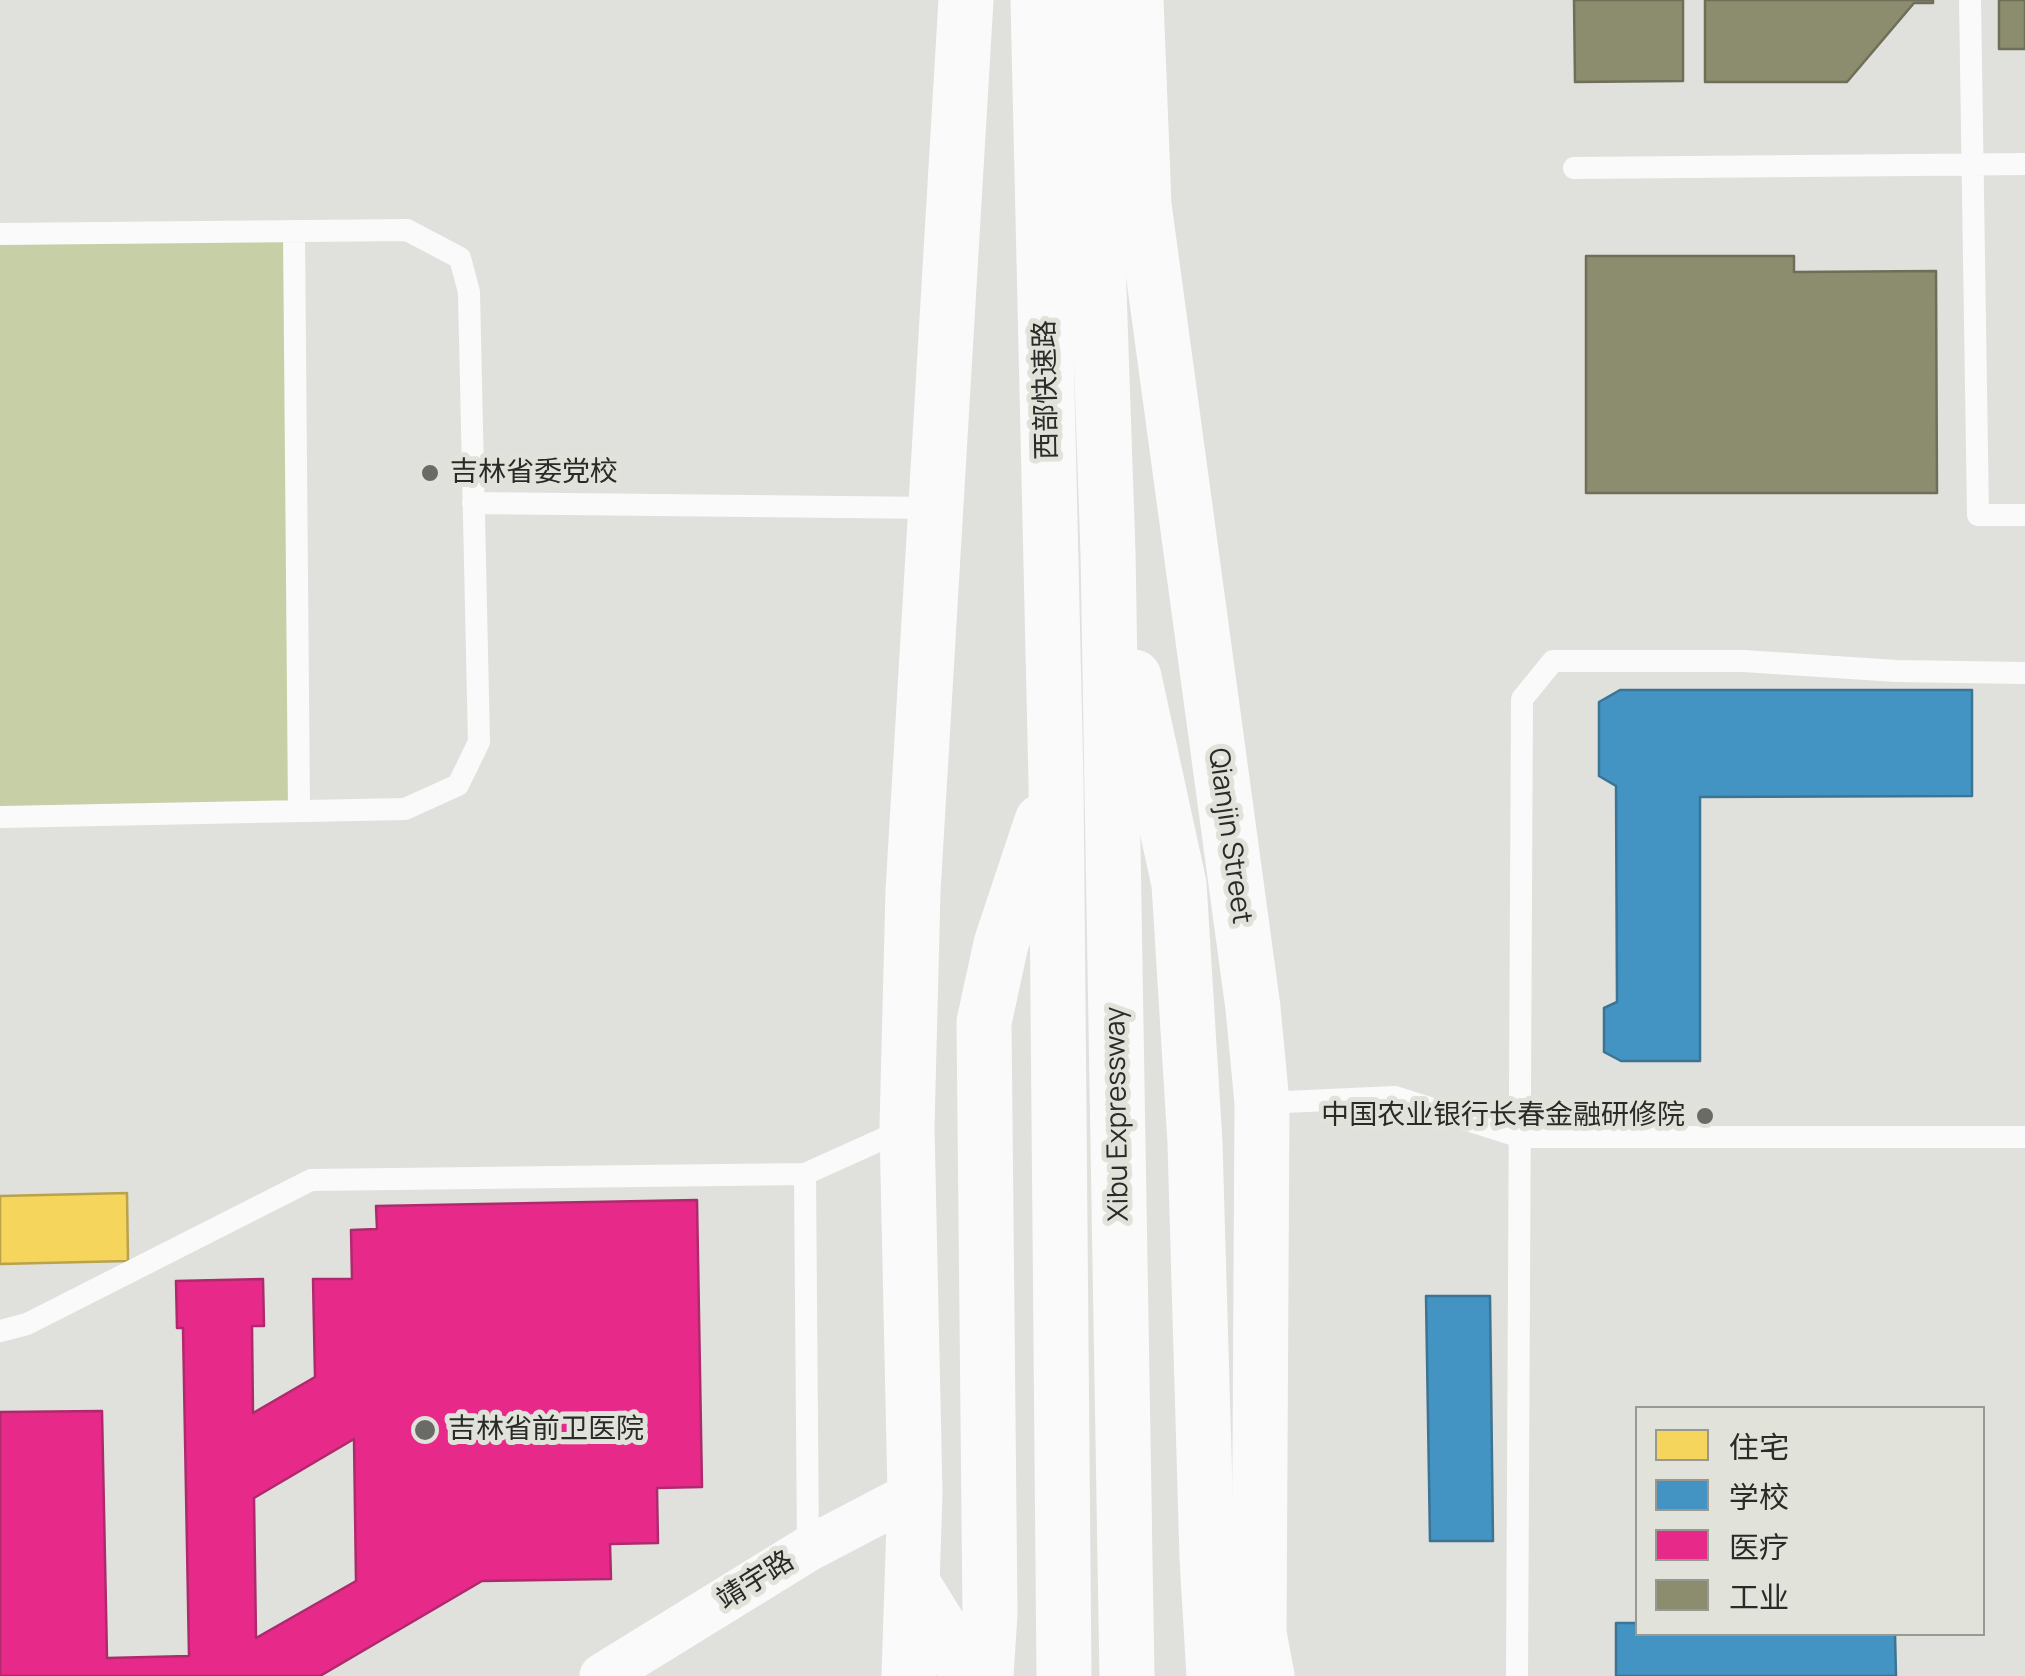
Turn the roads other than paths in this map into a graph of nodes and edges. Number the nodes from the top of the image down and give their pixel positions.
1 (966, 0) edge
2 (1038, 0) edge
3 (1089, 0) edge
4 (1136, 0) edge
5 (1970, 0) edge
6 (1972, 164) junction
7 (2025, 164) edge
8 (1574, 168) dead end
9 (294, 231) junction
10 (0, 234) edge
11 (473, 504) junction
12 (934, 508) junction
13 (2025, 514) edge
14 (1108, 552) junction
15 (2025, 673) edge
16 (1056, 780) junction
17 (299, 812) junction
18 (0, 817) edge
19 (1262, 1103) junction
20 (907, 1128) junction
21 (1521, 1137) junction
22 (2025, 1138) edge
23 (806, 1174) junction
24 (0, 1331) edge
25 (916, 1493) junction
26 (808, 1549) junction
27 (914, 1586) junction
28 (1260, 1662) edge
29 (602, 1676) edge
30 (909, 1676) edge
31 (970, 1676) edge
32 (986, 1676) edge
33 (1064, 1676) edge
34 (1127, 1676) edge
35 (1214, 1676) edge
36 (1517, 1676) edge

1 - 12 main road
2 - 16 main road, 西部快速路
3 - 14 main road, 西部快速路
4 - 19 main road, Qianjin Street
5 - 6 lane
6 - 7 lane
6 - 8 lane
6 - 13 lane
9 - 10 lane
9 - 11 lane
9 - 17 lane
11 - 12 lane
11 - 17 lane
12 - 20 main road
14 - 34 main road, Xibu Expressway
14 - 35 main road
15 - 21 lane
16 - 32 main road
16 - 33 main road, Xibu Expressway
17 - 18 lane
19 - 21 lane
19 - 28 main road, Qianjin Street
20 - 23 lane
20 - 25 main road
21 - 22 lane
21 - 36 lane
23 - 24 lane
23 - 26 lane
25 - 26 street, 靖宇路
25 - 27 main road
26 - 29 street, 靖宇路
27 - 30 main road
27 - 31 main road

